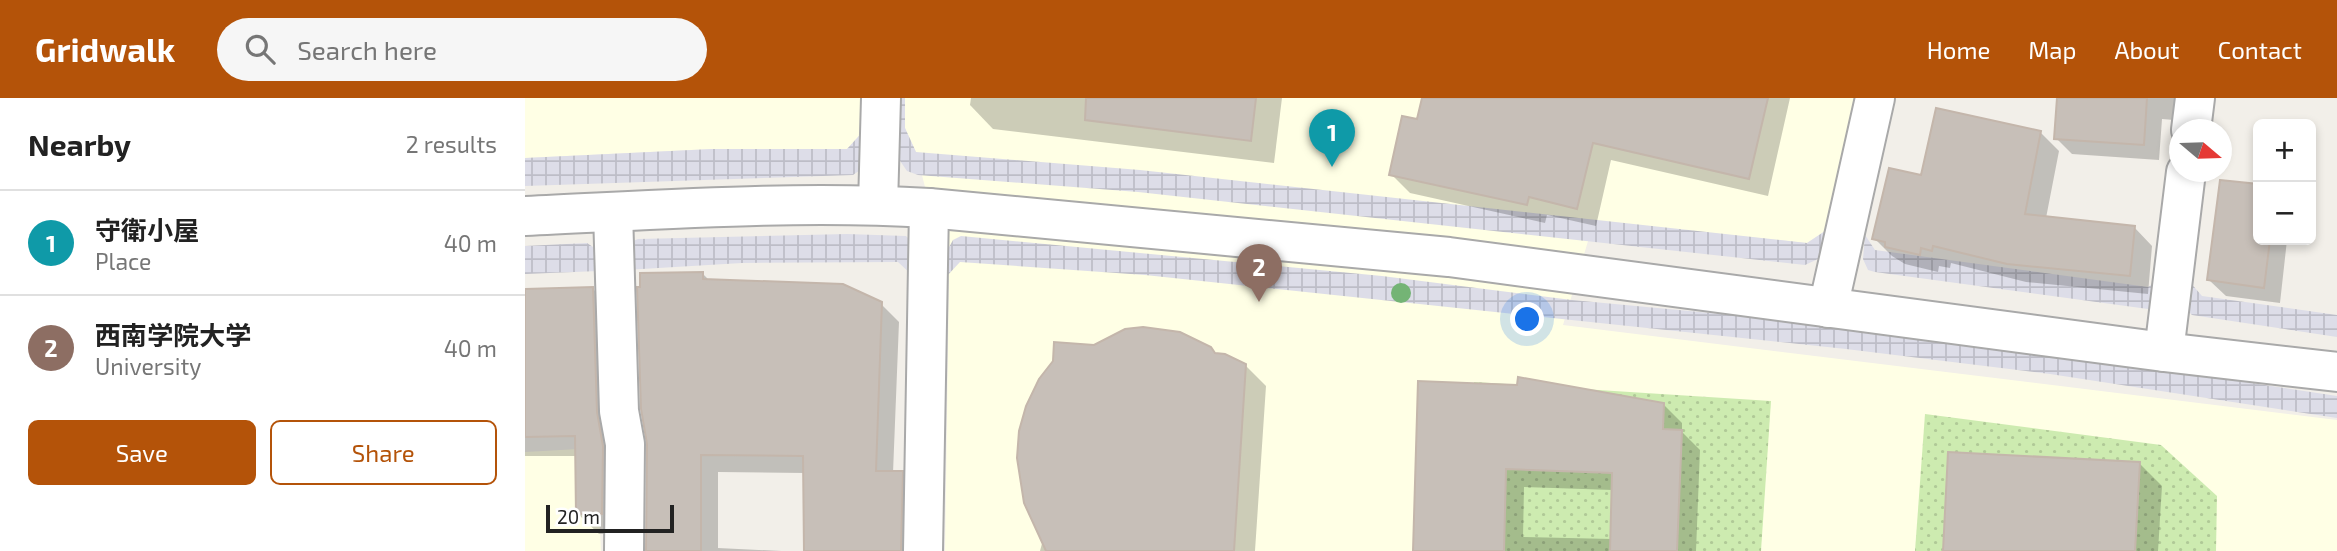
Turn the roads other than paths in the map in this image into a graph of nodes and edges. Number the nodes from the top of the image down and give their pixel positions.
1 (881, 98) edge
2 (1875, 98) edge
3 (2195, 98) edge
4 (2192, 119) edge
5 (2185, 182) edge
6 (879, 205) junction
7 (929, 208) junction
8 (613, 212) junction
9 (525, 216) edge
10 (1828, 308) junction
11 (2164, 352) junction
12 (2337, 372) edge
13 (624, 551) edge
14 (923, 551) edge

1 - 6 street
2 - 10 street
3 - 4 street
5 - 11 street
6 - 7 street
6 - 8 street
7 - 10 street
7 - 14 street
8 - 9 street
8 - 13 street
10 - 11 street
11 - 12 street

